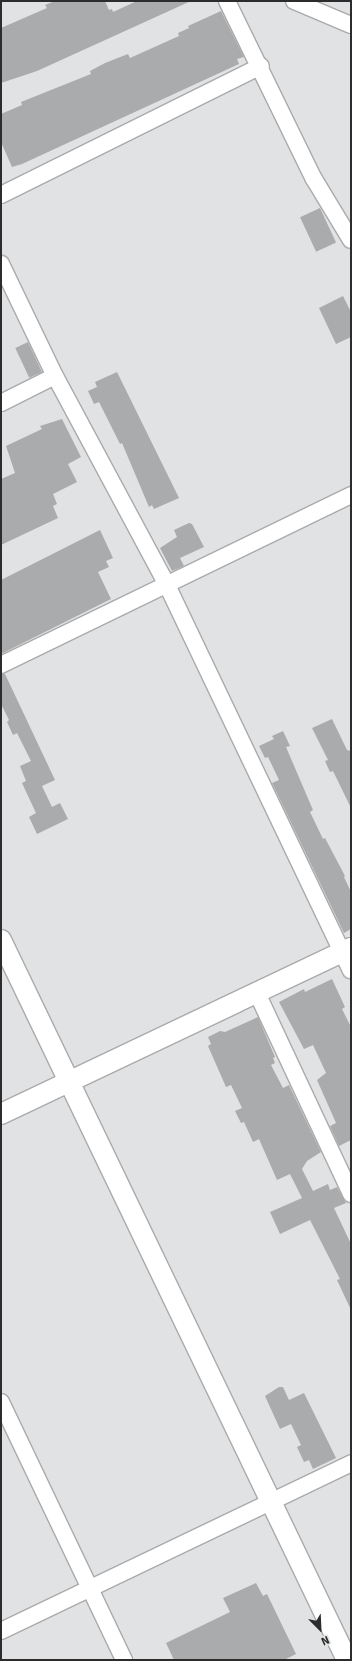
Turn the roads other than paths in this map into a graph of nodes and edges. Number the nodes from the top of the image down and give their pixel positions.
1 (227, 1) edge
2 (294, 1) edge
3 (351, 25) edge
4 (261, 66) junction
5 (1, 195) edge
6 (346, 224) edge
7 (351, 240) edge
8 (1, 264) edge
9 (55, 376) junction
10 (1, 403) edge
11 (351, 495) edge
12 (166, 583) junction
13 (1, 665) edge
14 (1, 940) edge
15 (347, 950) edge
16 (351, 970) edge
17 (257, 993) junction
18 (68, 1081) junction
19 (1, 1114) edge
20 (351, 1194) edge
21 (1, 1402) edge
22 (351, 1463) edge
23 (271, 1501) junction
24 (90, 1588) junction
25 (1, 1631) edge
26 (124, 1660) edge
27 (347, 1660) edge

1 - 4 street
2 - 3 street
4 - 5 street
4 - 6 street
6 - 7 street
8 - 9 street
9 - 10 street
9 - 12 street
11 - 12 street
12 - 13 street
12 - 15 street
14 - 18 street
15 - 16 street
15 - 17 street
17 - 18 street
17 - 20 street
18 - 19 street
18 - 23 street
21 - 24 street
22 - 23 street
23 - 24 street
23 - 27 street
24 - 25 street
24 - 26 street

